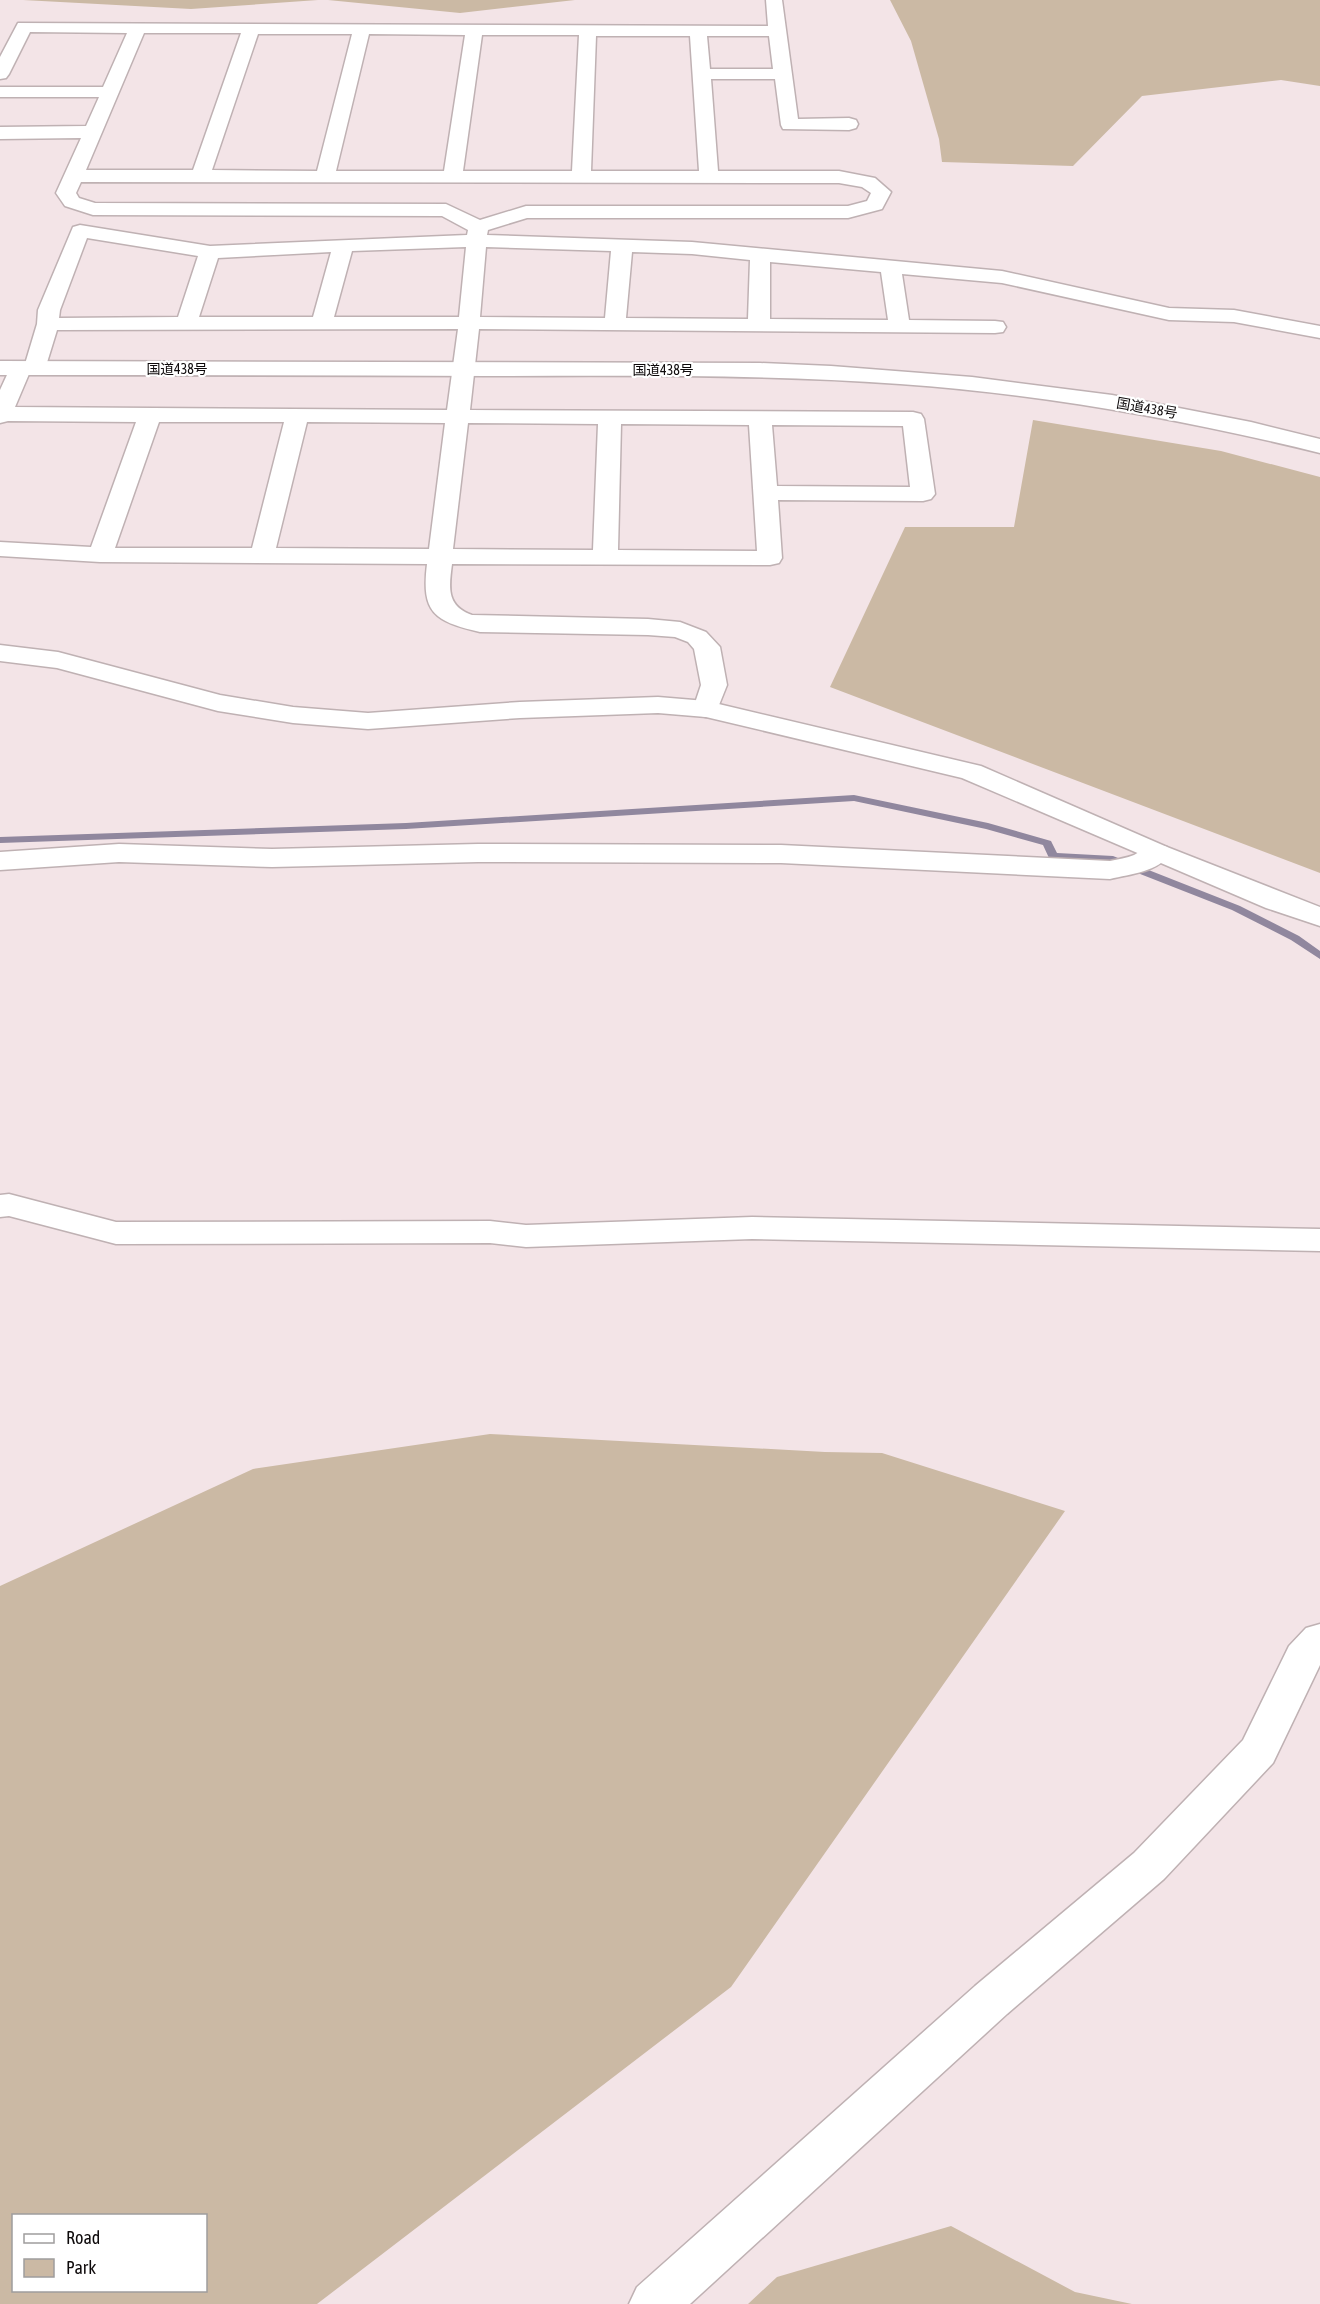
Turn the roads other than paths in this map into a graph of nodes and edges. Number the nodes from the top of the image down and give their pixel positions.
1 (774, 0) edge
2 (138, 28) junction
3 (251, 29) junction
4 (362, 29) junction
5 (474, 30) junction
6 (588, 30) junction
7 (698, 31) junction
8 (777, 31) junction
9 (0, 74) edge
10 (702, 74) junction
11 (783, 74) junction
12 (0, 92) edge
13 (110, 92) junction
14 (849, 124) dead end
15 (93, 132) junction
16 (0, 133) edge
17 (74, 176) junction
18 (201, 176) junction
19 (325, 176) junction
20 (453, 176) junction
21 (581, 177) junction
22 (710, 177) junction
23 (477, 234) junction
24 (343, 245) junction
25 (622, 246) junction
26 (210, 252) junction
27 (760, 255) junction
28 (891, 267) junction
29 (469, 323) junction
30 (48, 324) junction
31 (186, 324) junction
32 (322, 324) junction
33 (615, 324) junction
34 (759, 325) junction
35 (899, 326) junction
36 (995, 327) dead end
37 (1320, 332) edge
38 (18, 368) edge
39 (461, 370) junction
40 (0, 415) edge
41 (150, 415) junction
42 (297, 416) junction
43 (456, 417) junction
44 (610, 418) junction
45 (759, 418) junction
46 (1320, 446) edge
47 (765, 493) junction
48 (0, 549) edge
49 (100, 555) junction
50 (262, 556) junction
51 (440, 556) junction
52 (605, 557) junction
53 (0, 653) edge
54 (706, 709) junction
55 (0, 861) edge
56 (1141, 861) junction
57 (1320, 917) edge
58 (0, 1206) edge
59 (1320, 1240) edge
60 (1320, 1640) edge
61 (654, 2304) edge

1 - 8 main road
2 - 3 main road
2 - 9 main road
2 - 13 main road
3 - 4 main road
3 - 18 main road
4 - 5 main road
4 - 19 main road
5 - 6 main road
5 - 20 main road
6 - 7 main road
6 - 21 main road
7 - 8 main road
7 - 10 main road
8 - 11 main road
10 - 11 main road
10 - 22 main road
11 - 14 main road
12 - 13 main road
13 - 15 main road
15 - 16 main road
15 - 17 main road
17 - 18 main road
17 - 23 main road
18 - 19 main road
19 - 20 main road
20 - 21 main road
21 - 22 main road
22 - 23 main road
23 - 24 main road
23 - 25 main road
23 - 29 main road
24 - 26 main road
24 - 32 main road
25 - 27 main road
25 - 33 main road
26 - 30 main road
26 - 31 main road
27 - 28 main road
27 - 34 main road
28 - 35 main road
28 - 37 main road
29 - 32 main road
29 - 33 main road
29 - 39 main road
30 - 31 main road
30 - 38 main road
31 - 32 main road
33 - 34 main road
34 - 35 main road
35 - 36 main road
38 - 39 main road, 国道438号
38 - 40 main road
39 - 43 main road
39 - 46 main road, 国道438号
40 - 41 main road
41 - 42 main road
41 - 49 main road
42 - 43 main road
42 - 50 main road
43 - 44 main road
43 - 51 main road
44 - 45 main road
44 - 52 main road
45 - 47 main road
45 - 47 main road
47 - 52 main road
48 - 49 main road
49 - 50 main road
50 - 51 main road
51 - 52 main road
51 - 54 main road
53 - 54 main road
54 - 56 main road
55 - 56 main road
56 - 57 main road
58 - 59 main road
60 - 61 main road

